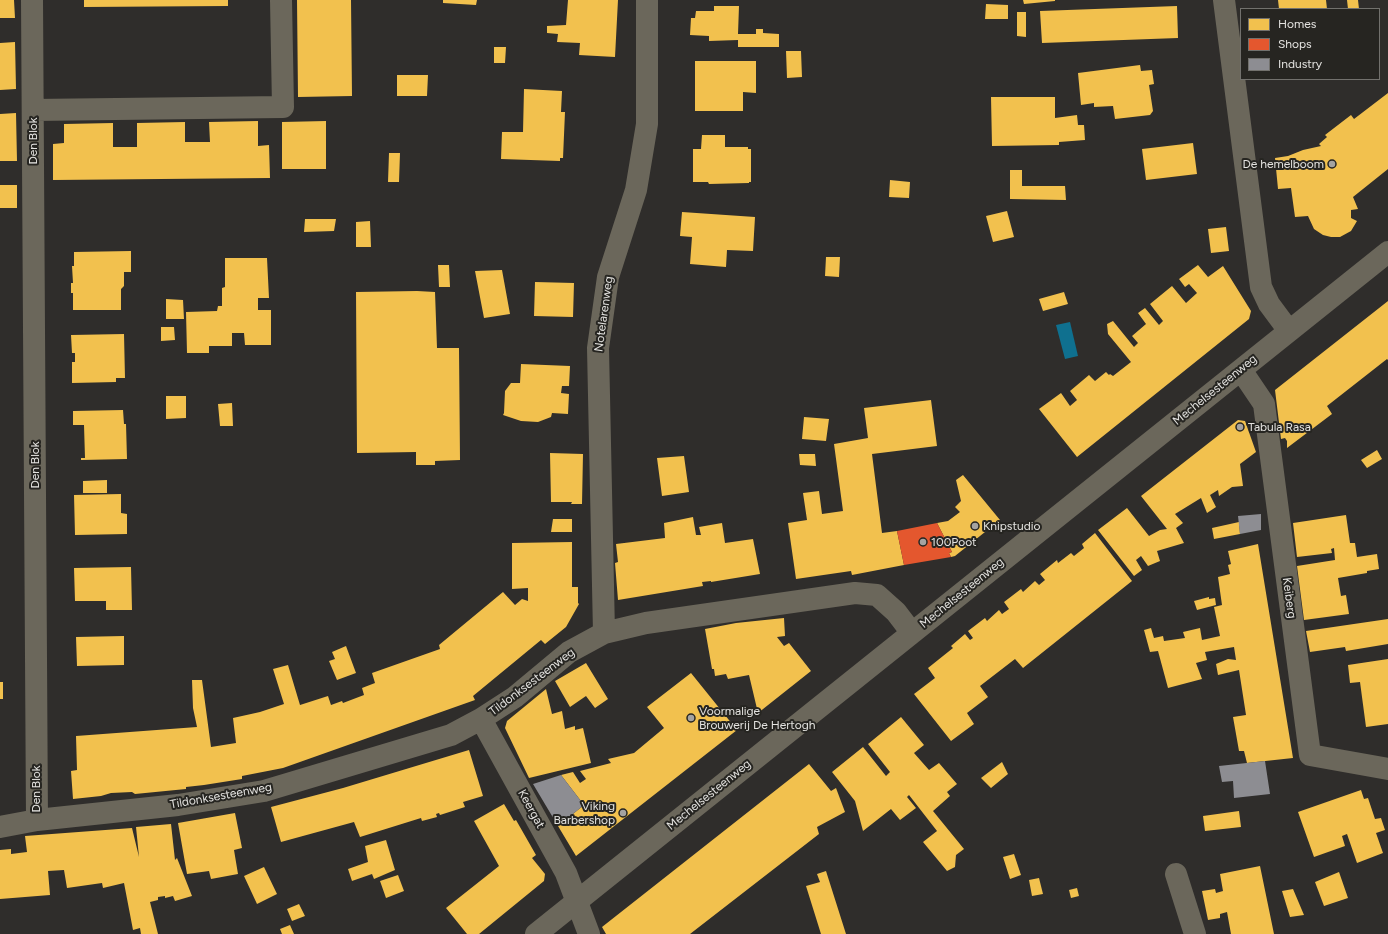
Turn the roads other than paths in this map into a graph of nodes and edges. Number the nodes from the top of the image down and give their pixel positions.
1 (32, 0) edge
2 (281, 0) edge
3 (647, 0) edge
4 (1224, 0) edge
5 (33, 110) junction
6 (1388, 252) edge
7 (1289, 331) junction
8 (1241, 370) junction
9 (604, 633) junction
10 (912, 633) junction
11 (481, 719) junction
12 (1388, 769) edge
13 (36, 820) junction
14 (0, 827) edge
15 (1176, 874) dead end
16 (576, 902) junction
17 (536, 934) edge
18 (589, 934) edge
19 (1195, 934) edge

1 - 5 street, Den Blok
2 - 5 street, Den Blok
3 - 9 street, Notelarenweg
4 - 7 street
5 - 13 street, Den Blok
6 - 7 street, Mechelsesteenweg
7 - 8 street, Mechelsesteenweg
8 - 10 street, Mechelsesteenweg
8 - 12 street, Keiberg
9 - 10 street, Tildonksesteenweg
9 - 11 street, Tildonksesteenweg
10 - 16 street, Mechelsesteenweg
11 - 13 street, Tildonksesteenweg
11 - 16 street, Keergat
13 - 14 street, Tildonksesteenweg
15 - 19 street
16 - 17 street, Mechelsesteenweg
16 - 18 street, Keergat

